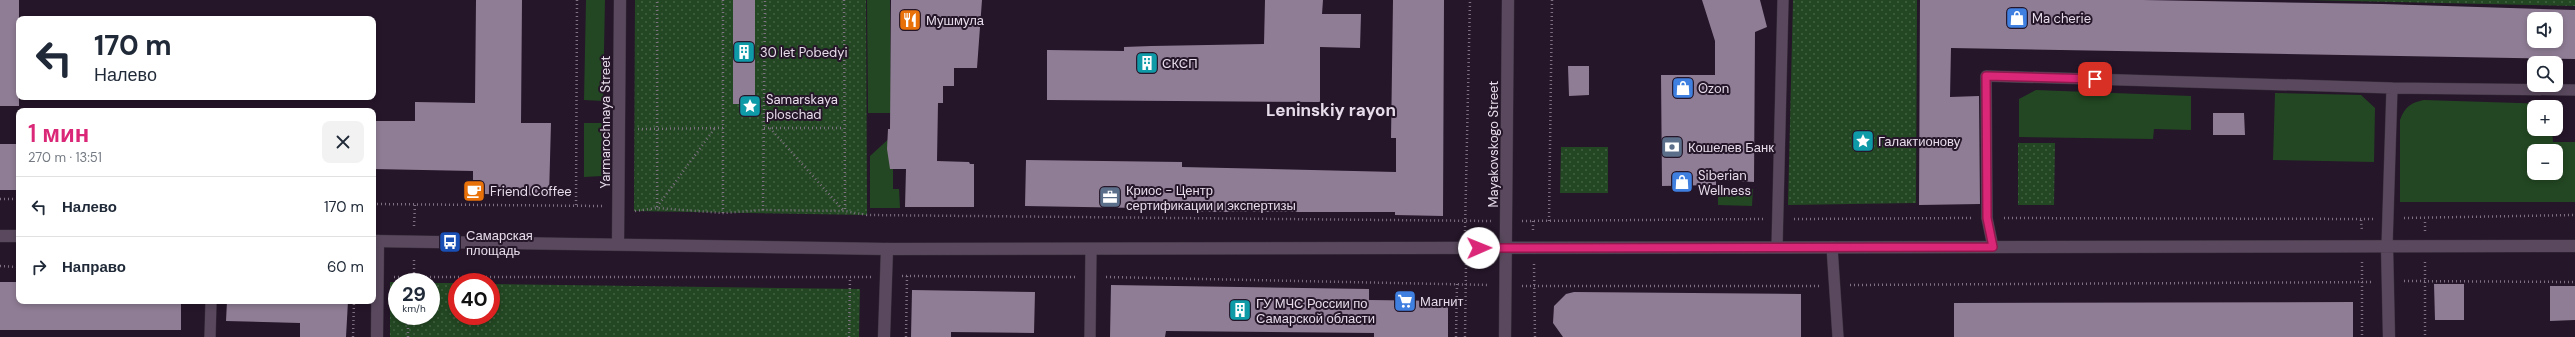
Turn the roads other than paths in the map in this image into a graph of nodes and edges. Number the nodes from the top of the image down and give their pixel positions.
1 (620, 0) edge
2 (1508, 0) edge
3 (1783, 0) edge
4 (2392, 88) junction
5 (2575, 90) edge
6 (0, 236) edge
7 (16, 236) edge
8 (376, 241) edge
9 (618, 244) junction
10 (2387, 246) junction
11 (2575, 246) edge
12 (1777, 247) junction
13 (1832, 247) junction
14 (1993, 247) junction
15 (1506, 248) junction
16 (887, 249) junction
17 (1091, 249) junction
18 (211, 304) edge
19 (210, 337) edge
20 (377, 337) edge
21 (884, 337) edge
22 (1090, 337) edge
23 (1505, 337) edge
24 (1838, 337) edge
25 (2389, 337) edge

1 - 9 street, Yarmarochnaya Street
2 - 15 street, Mayakovskogo Street
3 - 12 lane
4 - 5 lane
4 - 10 lane
4 - 14 lane
6 - 7 street
8 - 9 street
8 - 20 street
9 - 16 street
10 - 11 street
10 - 14 street
10 - 25 street
12 - 13 street
12 - 15 street
13 - 14 street
13 - 24 lane
15 - 17 street
15 - 23 street, Mayakovskogo Street
16 - 17 street
16 - 21 street
17 - 22 lane
18 - 19 lane

